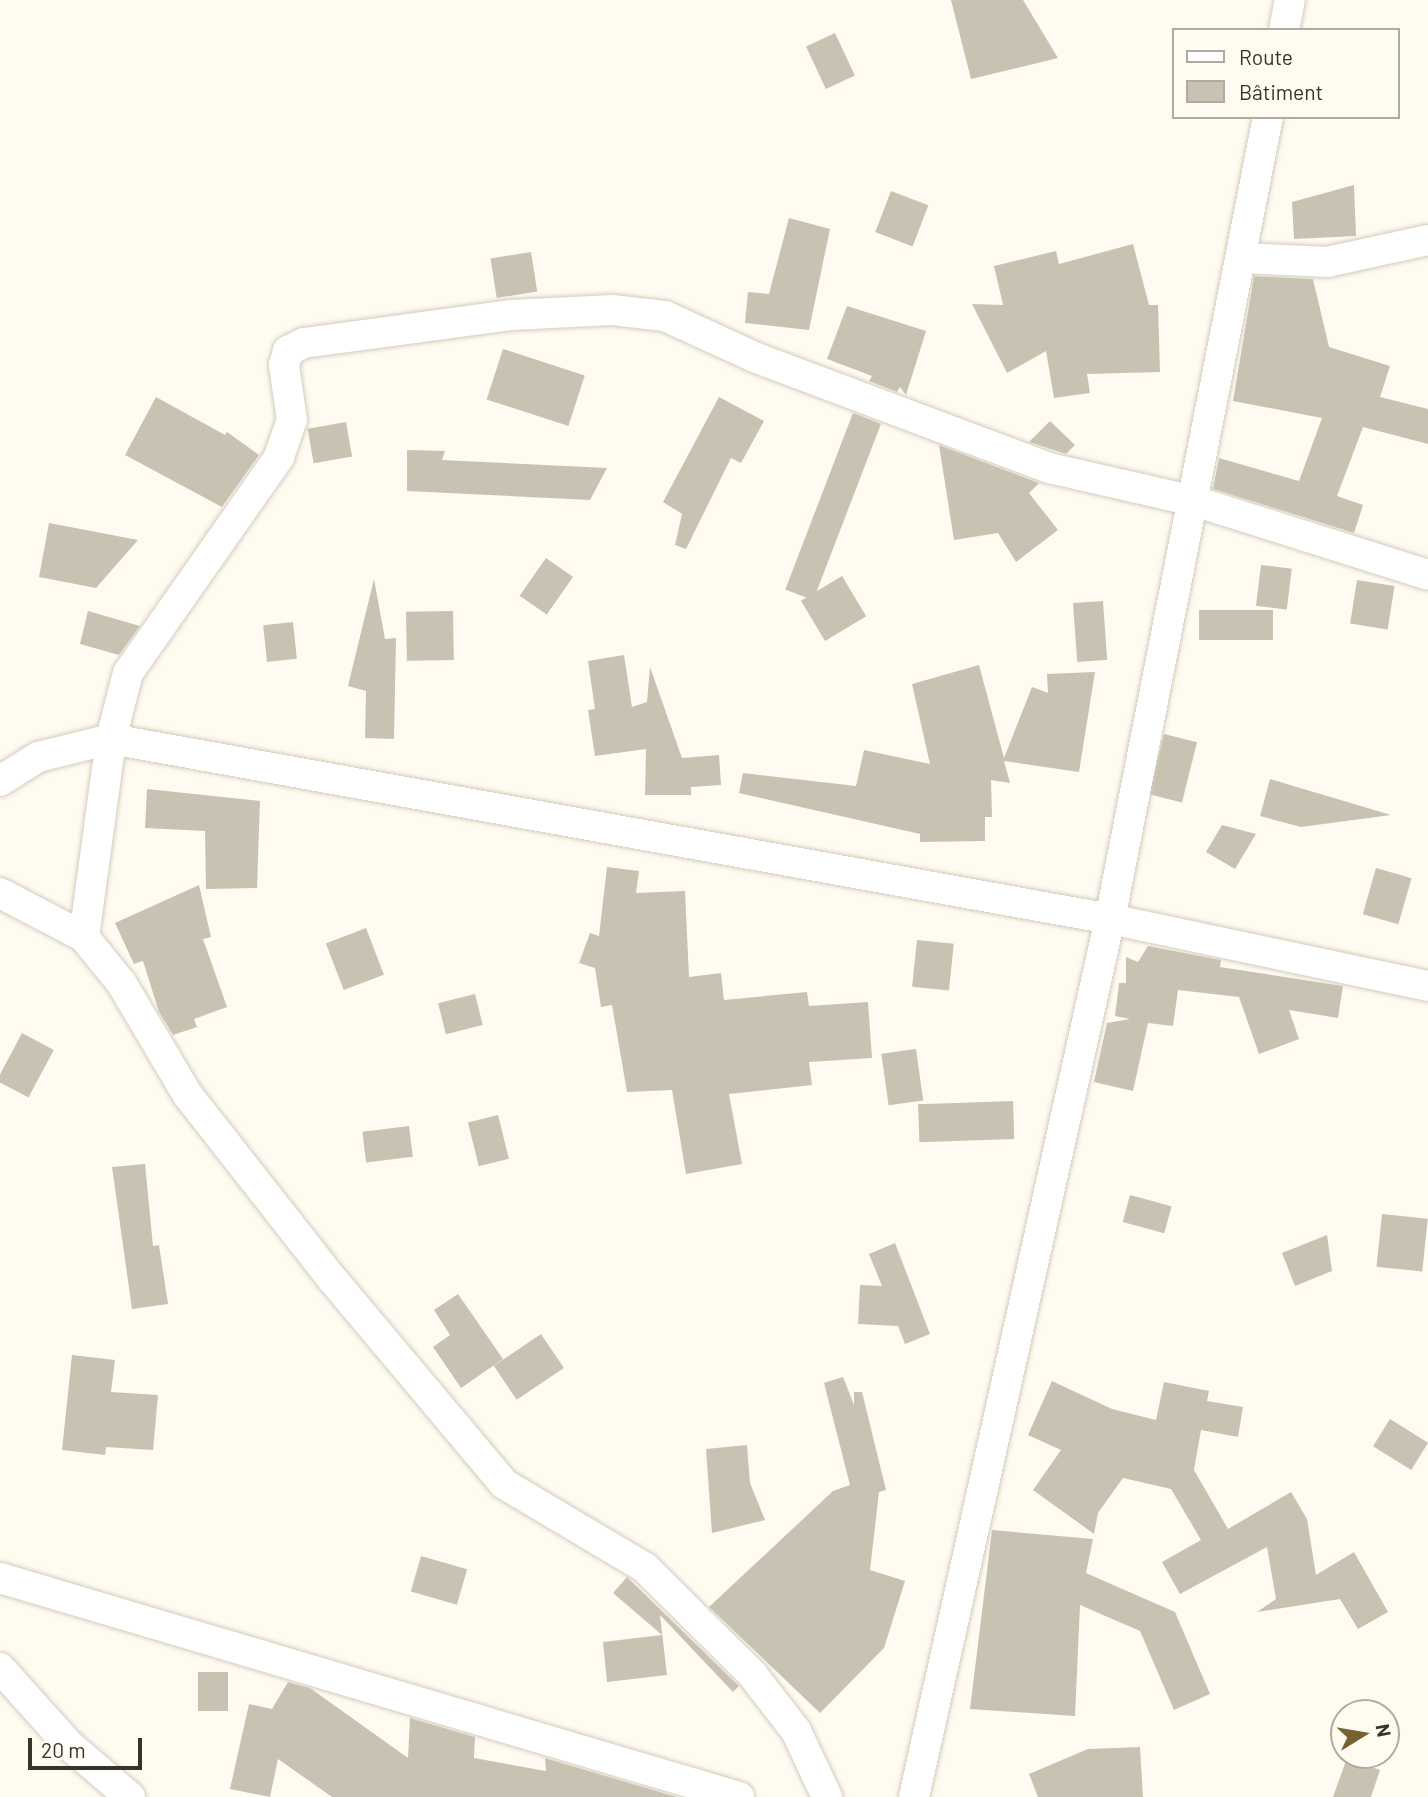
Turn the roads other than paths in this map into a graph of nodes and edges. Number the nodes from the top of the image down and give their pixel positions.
1 (1290, 0) edge
2 (1284, 28) edge
3 (1268, 119) edge
4 (1428, 240) edge
5 (1242, 258) junction
6 (1194, 501) junction
7 (1428, 575) edge
8 (111, 739) junction
9 (0, 781) edge
10 (0, 893) edge
11 (1110, 919) junction
12 (84, 937) junction
13 (1428, 986) edge
14 (0, 1578) edge
15 (0, 1668) edge
16 (130, 1797) edge
17 (739, 1797) edge
18 (827, 1797) edge
19 (914, 1797) edge

1 - 2 street
3 - 5 street
4 - 5 street
5 - 6 street
6 - 7 street
6 - 8 street
6 - 11 street
8 - 9 street
8 - 11 street
8 - 12 street
10 - 12 street
11 - 13 street
11 - 19 street
12 - 18 street
14 - 17 street
15 - 16 street

